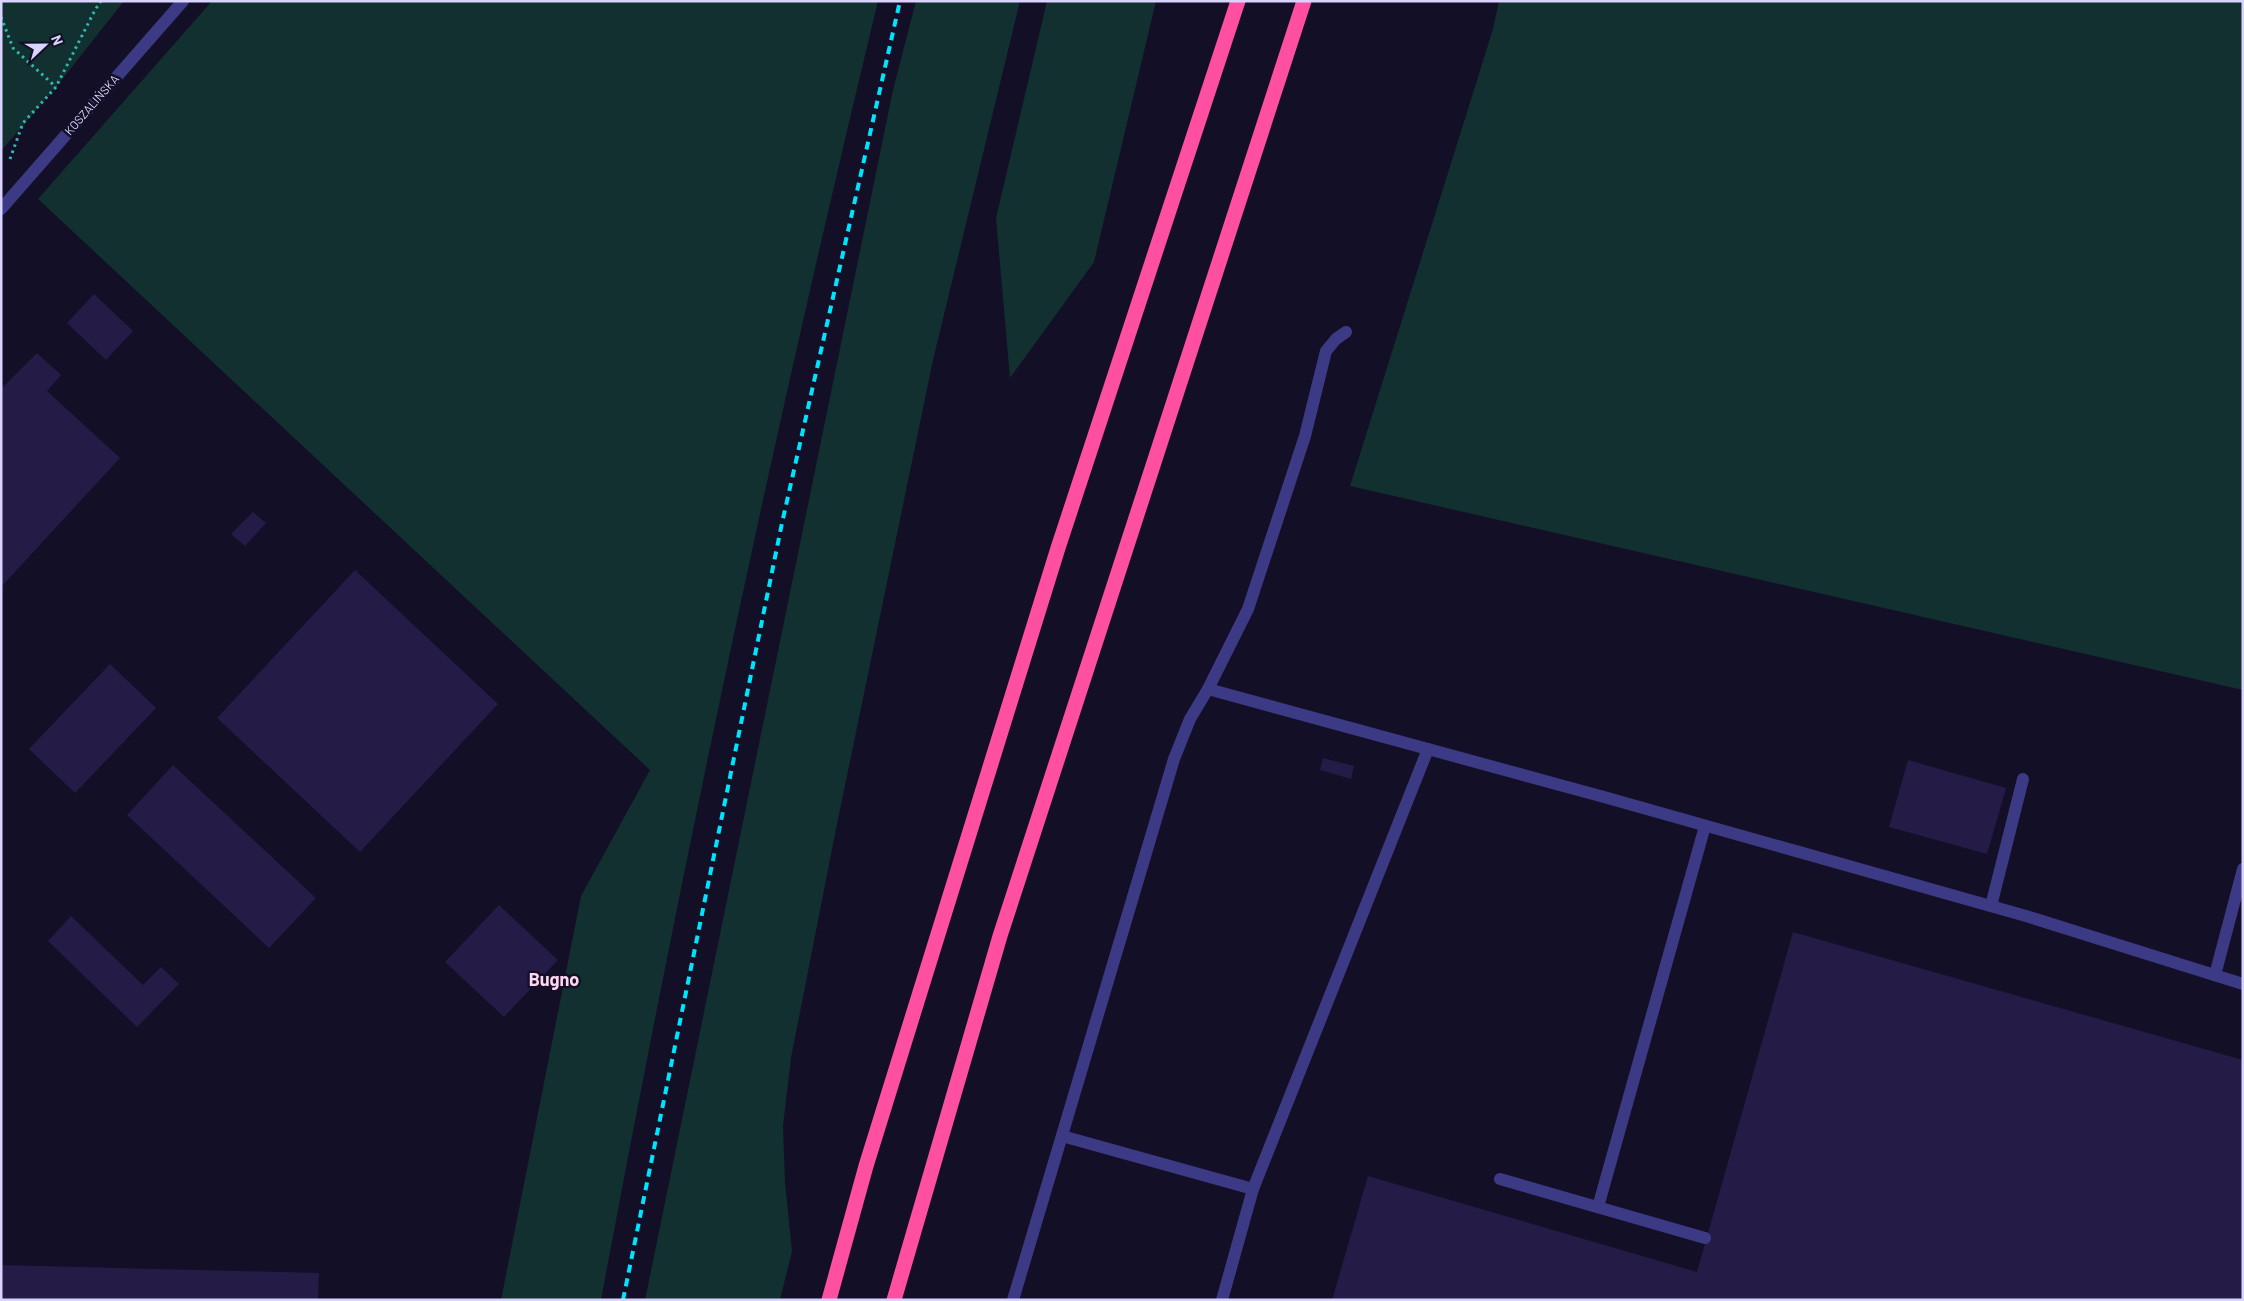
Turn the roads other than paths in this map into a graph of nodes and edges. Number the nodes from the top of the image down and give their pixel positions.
1 (182, 1) edge
2 (1238, 1) edge
3 (1304, 1) edge
4 (1, 209) edge
5 (1346, 332) dead end
6 (1208, 689) junction
7 (1428, 749) junction
8 (2023, 779) dead end
9 (1705, 826) junction
10 (2243, 869) edge
11 (1990, 906) junction
12 (2215, 975) junction
13 (2243, 984) edge
14 (1062, 1136) junction
15 (1500, 1179) dead end
16 (1253, 1189) junction
17 (1598, 1207) junction
18 (1705, 1238) dead end
19 (829, 1300) edge
20 (894, 1300) edge
21 (1013, 1300) edge
22 (1222, 1300) edge

1 - 4 street, KOSZALIŃSKA
2 - 19 highway
3 - 20 highway
5 - 6 street
6 - 7 street
6 - 14 street
7 - 9 street
7 - 16 street
8 - 11 street
9 - 11 street
9 - 17 street
10 - 12 street
11 - 12 street
12 - 13 street
14 - 16 street
14 - 21 street
15 - 17 street
16 - 22 street
17 - 18 street

